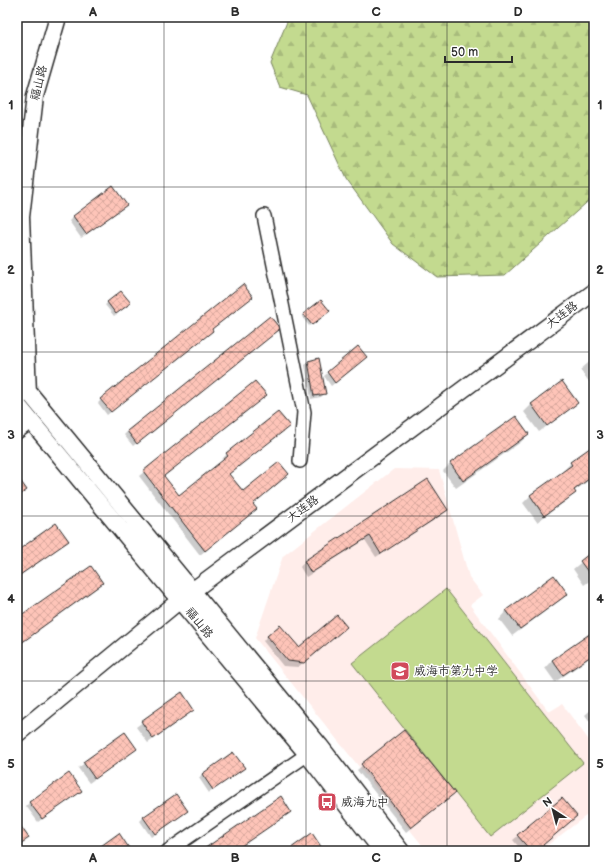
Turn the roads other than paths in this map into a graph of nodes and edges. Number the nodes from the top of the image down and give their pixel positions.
1 (58, 17) edge
2 (264, 216) dead end
3 (594, 292) edge
4 (17, 378) edge
5 (27, 391) junction
6 (17, 404) edge
7 (32, 421) junction
8 (17, 432) edge
9 (300, 461) dead end
10 (187, 596) junction
11 (17, 734) edge
12 (313, 750) junction
13 (168, 851) edge
14 (382, 851) edge
15 (402, 851) edge

1 - 5 main road, 福山路
2 - 9 street
3 - 10 main road, 大连路
4 - 5 main road
5 - 7 main road, 福山路
5 - 10 main road, 福山路
6 - 7 main road
7 - 8 street
7 - 10 main road, 福山路
10 - 11 main road, 大连路
10 - 12 main road, 福山路
12 - 13 street
12 - 14 main road, 福山路
12 - 15 main road

